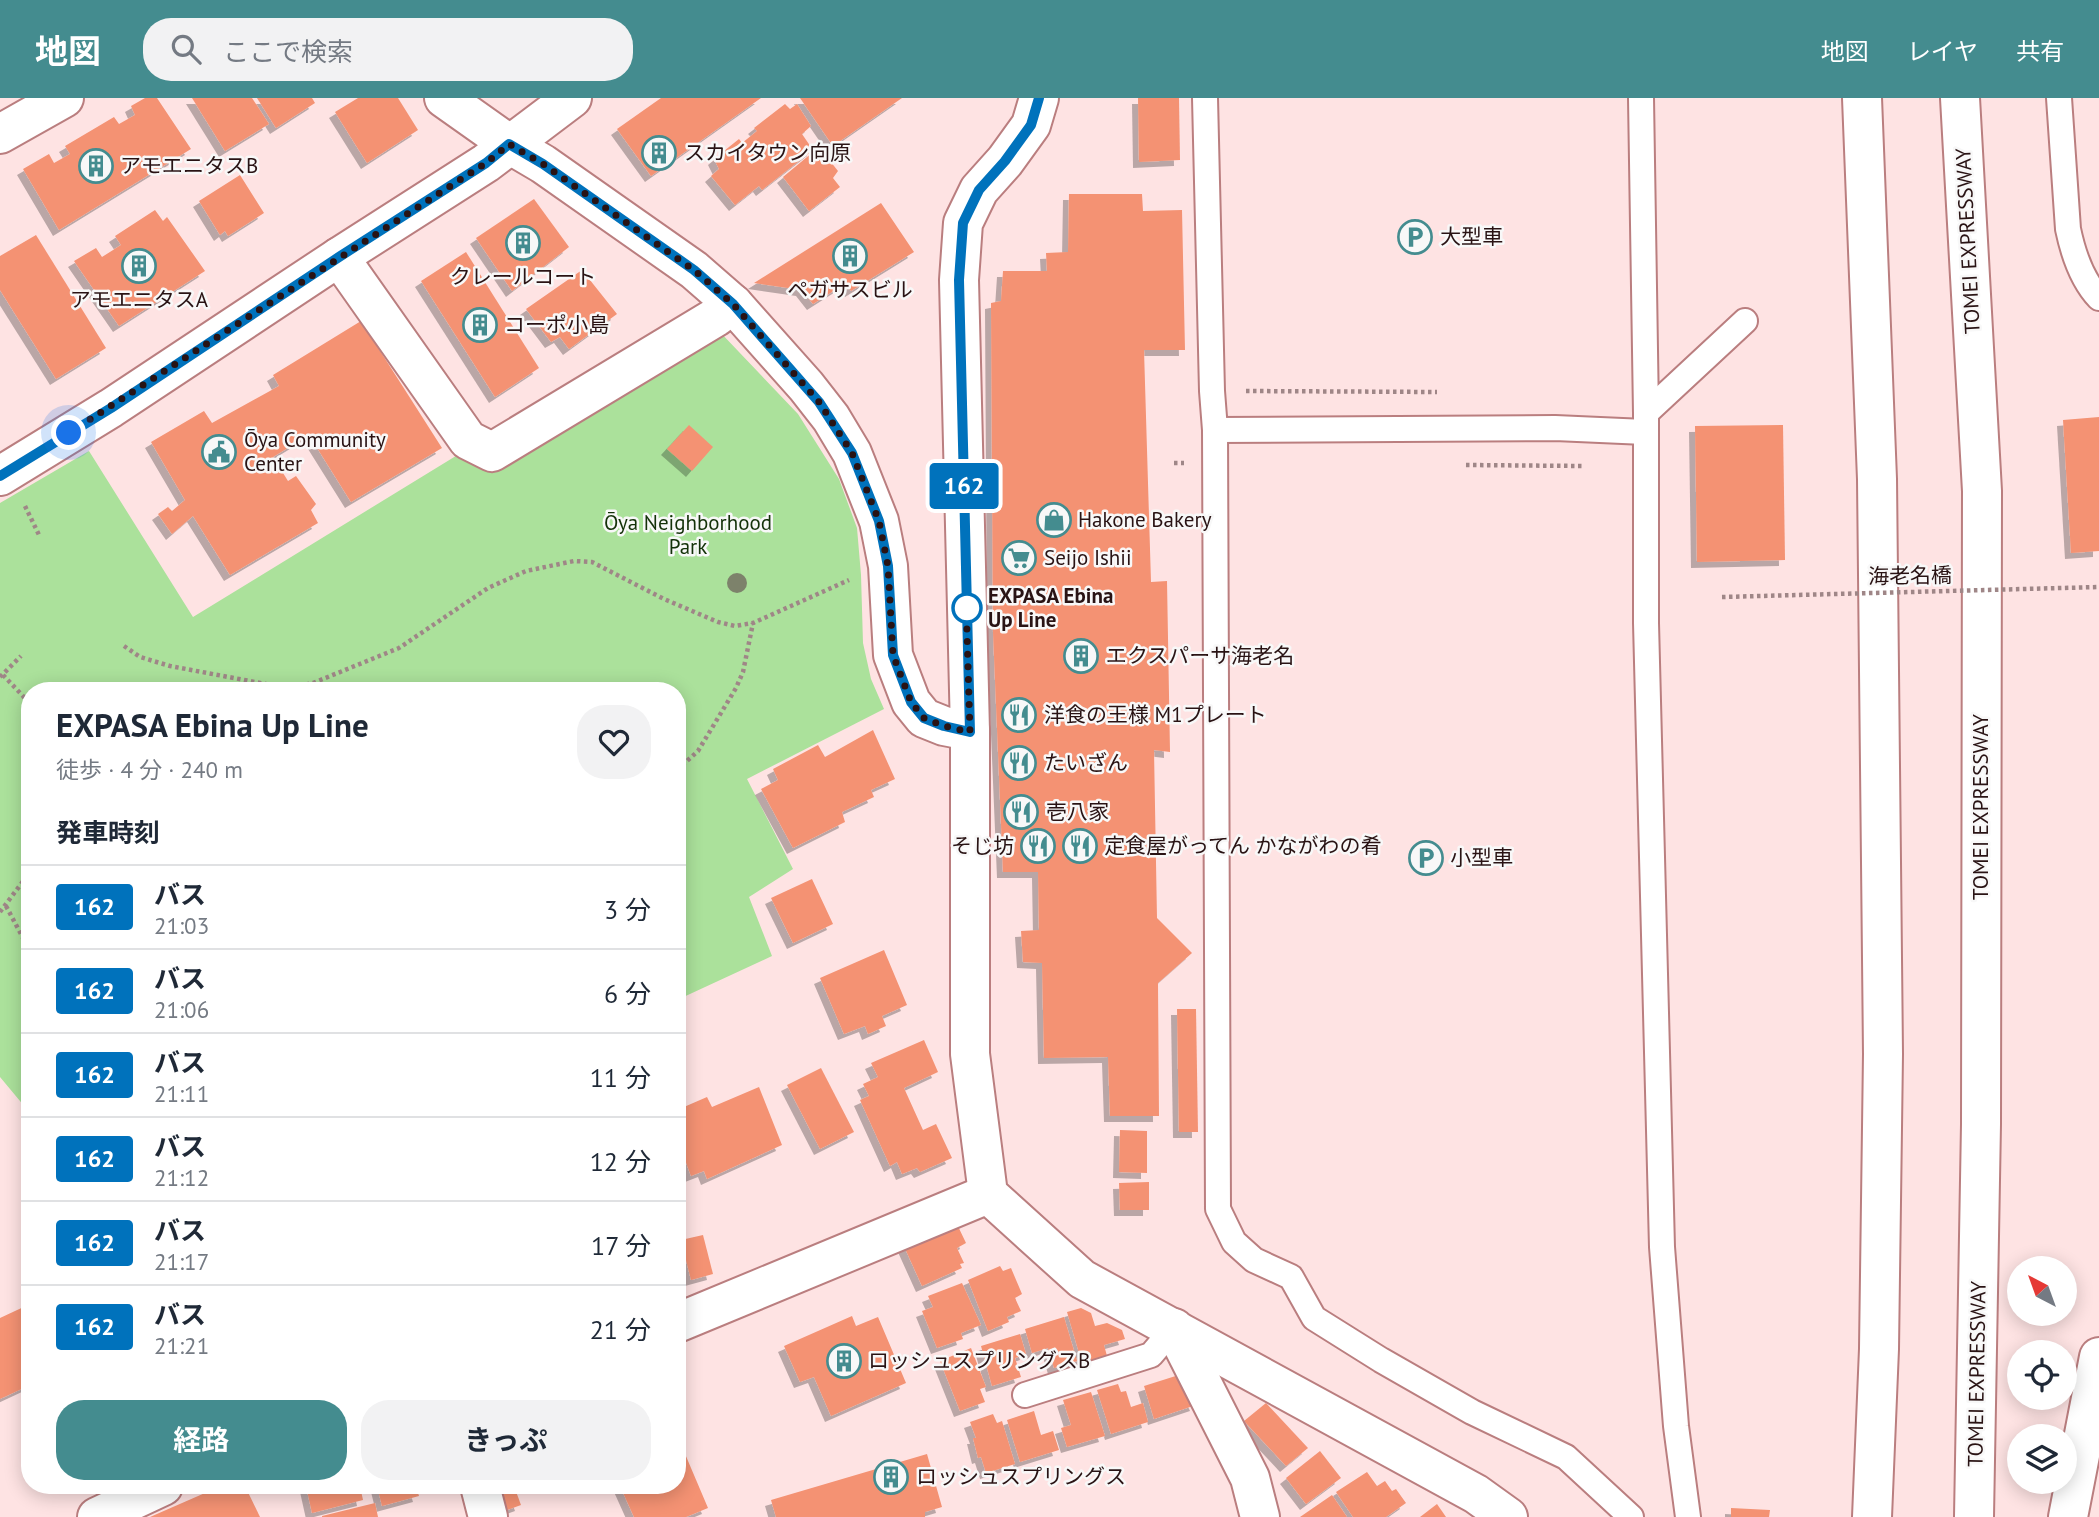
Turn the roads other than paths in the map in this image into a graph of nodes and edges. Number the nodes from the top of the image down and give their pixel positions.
1 (444, 98) edge
2 (572, 98) edge
3 (1039, 98) edge
4 (1205, 98) edge
5 (1641, 98) edge
6 (1861, 98) edge
7 (1960, 98) edge
8 (2060, 98) edge
9 (47, 102) edge
10 (0, 134) edge
11 (509, 144) junction
12 (339, 257) junction
13 (2099, 298) edge
14 (733, 304) junction
15 (1745, 321) dead end
16 (1646, 422) junction
17 (1214, 430) junction
18 (0, 476) edge
19 (970, 732) junction
20 (988, 1194) junction
21 (686, 1319) edge
22 (1174, 1328) junction
23 (2099, 1357) edge
24 (1025, 1395) dead end
25 (146, 1494) edge
26 (482, 1494) edge
27 (97, 1517) edge
28 (488, 1517) edge
29 (1260, 1517) edge
30 (1508, 1517) edge
31 (1631, 1517) edge
32 (1688, 1517) edge
33 (1872, 1517) edge
34 (1974, 1517) edge
35 (2067, 1517) edge

1 - 11 main road
2 - 11 main road
3 - 19 main road
4 - 17 lane
5 - 16 lane
6 - 33 main road
7 - 34 main road, TOMEI EXPRESSWAY
8 - 13 lane
9 - 10 main road
11 - 12 main road
11 - 14 main road
12 - 14 main road
12 - 18 main road
14 - 19 main road
15 - 16 lane
16 - 17 lane
16 - 32 lane
17 - 31 lane
19 - 20 main road
20 - 21 main road
20 - 22 main road
22 - 24 lane
22 - 29 main road
22 - 30 main road
23 - 35 main road
25 - 27 main road
26 - 28 main road

